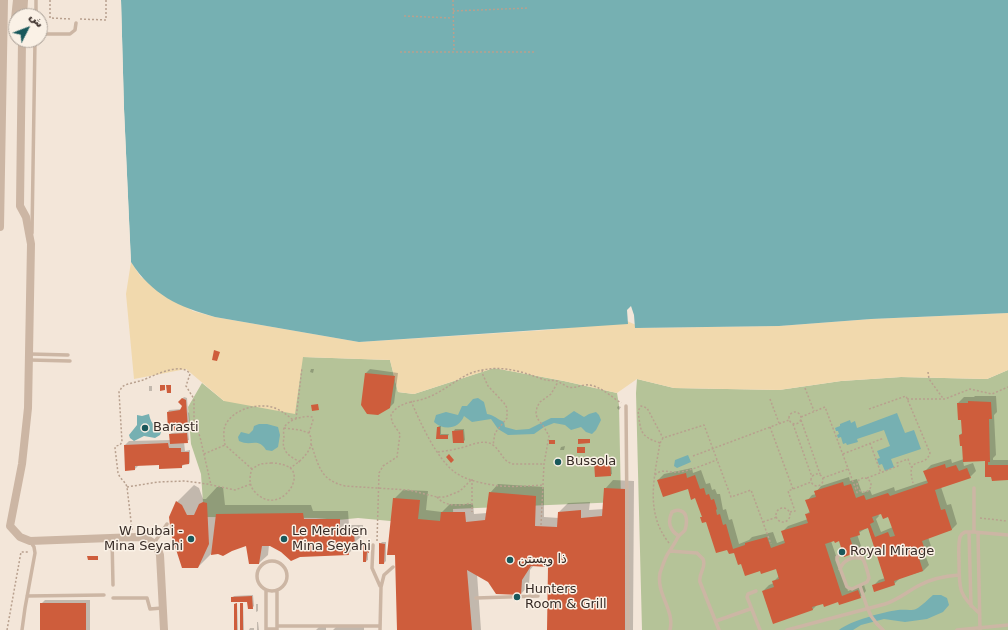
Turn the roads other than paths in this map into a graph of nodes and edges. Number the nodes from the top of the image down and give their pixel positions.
1 (4, 0) edge
2 (76, 23) dead end
3 (48, 34) edge
4 (22, 48) edge
5 (35, 48) edge
6 (1, 180) edge
7 (0, 227) edge
8 (31, 244) junction
9 (68, 355) dead end
10 (29, 357) junction
11 (70, 361) dead end
12 (626, 406) road end
13 (974, 488) dead end
14 (167, 524) dead end
15 (969, 532) junction
16 (976, 532) junction
17 (1008, 535) edge
18 (679, 536) junction
19 (112, 538) junction
20 (30, 541) junction
21 (154, 543) junction
22 (372, 545) road end
23 (854, 548) dead end
24 (672, 549) junction
25 (842, 553) dead end
26 (863, 559) junction
27 (393, 567) dead end
28 (839, 569) junction
29 (959, 575) junction
30 (113, 585) dead end
31 (860, 586) junction
32 (381, 587) junction
33 (266, 590) junction
34 (277, 590) junction
35 (756, 591) dead end
36 (104, 595) dead end
37 (27, 596) junction
38 (538, 596) dead end
39 (113, 598) dead end
40 (476, 598) dead end
41 (971, 606) junction
42 (163, 608) junction
43 (750, 609) junction
44 (979, 613) junction
45 (716, 621) junction
46 (877, 624) junction
47 (1008, 624) edge
48 (277, 628) edge
49 (380, 628) edge
50 (266, 629) edge
51 (980, 629) edge
52 (22, 630) edge
53 (164, 630) edge
54 (628, 630) edge
55 (670, 630) edge
56 (719, 630) edge
57 (760, 630) edge
58 (787, 630) edge
59 (880, 630) edge
60 (883, 630) edge
61 (957, 630) edge

1 - 6 street
2 - 3 lane
4 - 8 street
5 - 8 lane
6 - 7 street
8 - 10 street
9 - 10 lane
10 - 11 lane
10 - 20 street
12 - 54 lane
13 - 16 lane
14 - 21 lane
15 - 16 lane
15 - 29 lane
15 - 41 lane
16 - 17 lane
16 - 44 lane
18 - 18 lane
18 - 24 lane
19 - 20 street
19 - 21 street
19 - 30 lane
20 - 37 lane
21 - 42 street
22 - 32 lane
23 - 26 lane
24 - 45 lane
24 - 55 lane
25 - 28 lane
26 - 28 lane
26 - 31 lane
27 - 32 lane
28 - 31 lane
29 - 41 lane
29 - 58 lane
31 - 46 lane, bridge
32 - 49 lane
33 - 34 lane
33 - 34 lane
33 - 50 lane
34 - 48 lane
35 - 43 lane
36 - 37 lane
37 - 52 lane
38 - 40 lane
39 - 42 lane
41 - 44 lane
42 - 53 street
43 - 45 lane
43 - 57 lane
44 - 51 lane
45 - 56 lane
46 - 59 lane
46 - 60 lane
47 - 51 lane
48 - 49 lane
48 - 50 lane
51 - 61 lane

